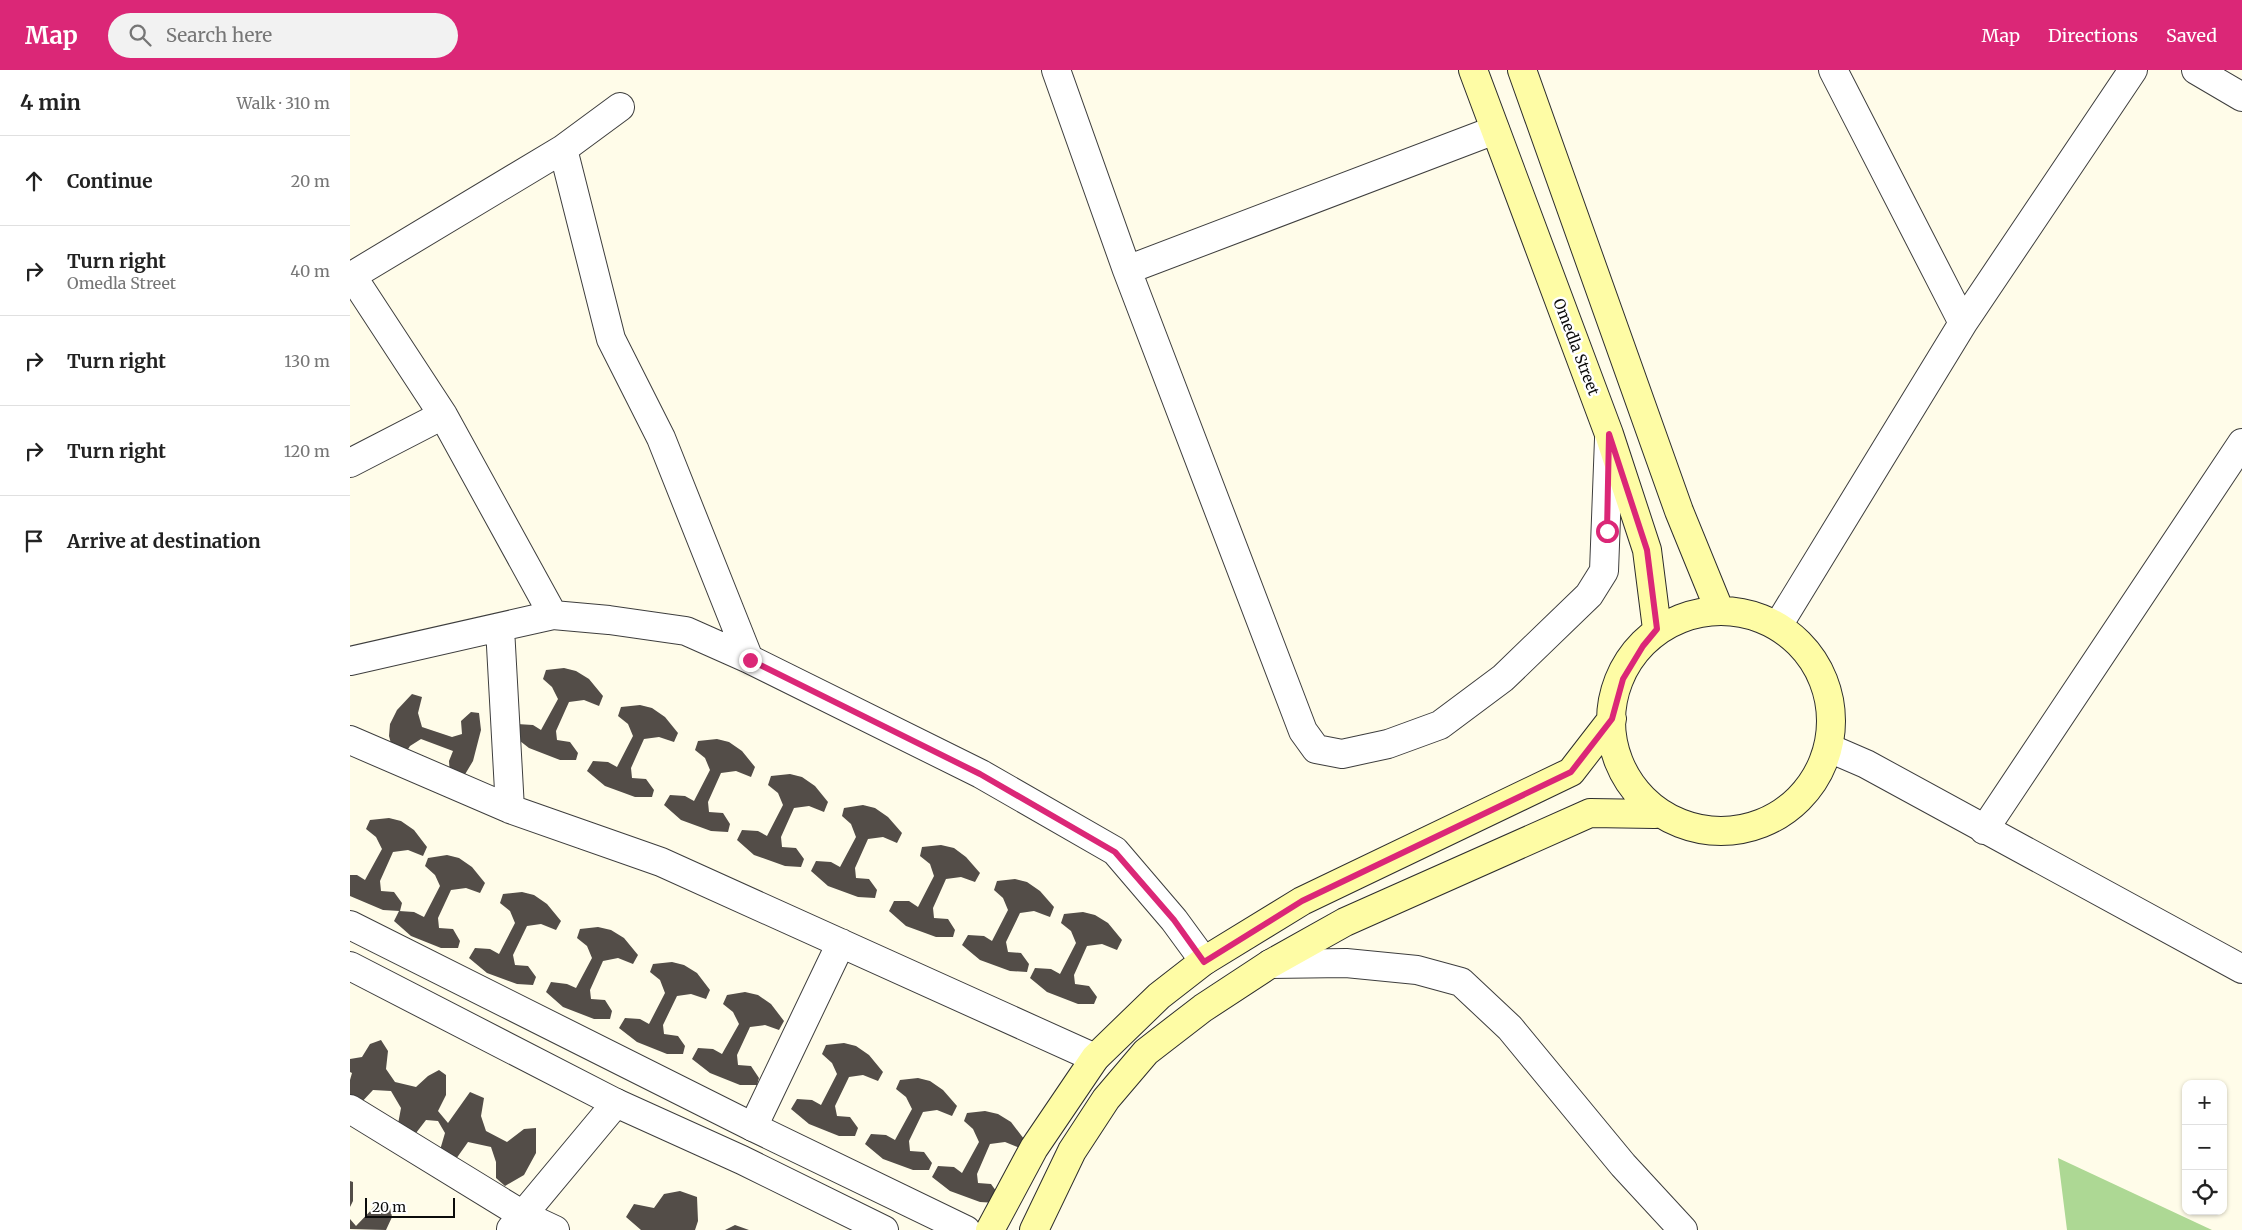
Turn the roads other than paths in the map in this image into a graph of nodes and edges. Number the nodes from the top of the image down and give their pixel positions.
1 (1056, 70) edge
2 (1473, 70) edge
3 (1522, 70) edge
4 (1833, 70) edge
5 (2133, 70) edge
6 (2196, 70) edge
7 (2242, 97) edge
8 (620, 107) dead end
9 (1495, 130) junction
10 (563, 149) junction
11 (1127, 270) junction
12 (351, 277) edge
13 (1963, 323) junction
14 (443, 415) junction
15 (1609, 434) junction
16 (2242, 443) edge
17 (350, 463) edge
18 (1719, 609) junction
19 (554, 615) junction
20 (1779, 624) junction
21 (500, 628) junction
22 (1657, 629) junction
23 (750, 660) junction
24 (350, 661) edge
25 (1612, 719) junction
26 (350, 740) edge
27 (1829, 748) junction
28 (510, 809) junction
29 (1655, 814) junction
30 (1984, 830) junction
31 (350, 925) edge
32 (841, 943) junction
33 (1204, 962) junction
34 (1270, 964) junction
35 (350, 966) edge
36 (2242, 969) edge
37 (1095, 1058) junction
38 (616, 1103) junction
39 (350, 1109) edge
40 (753, 1127) junction
41 (516, 1223) edge
42 (555, 1230) edge
43 (884, 1230) edge
44 (966, 1230) edge
45 (990, 1230) edge
46 (1034, 1230) edge
47 (1683, 1230) edge

1 - 11 street
2 - 9 main road, Omedla Street
3 - 18 main road
4 - 13 street
5 - 13 street
6 - 7 street
8 - 10 street
9 - 11 street
9 - 15 main road, Omedla Street
10 - 12 street
10 - 23 street
11 - 15 street
12 - 14 street
13 - 20 street
14 - 17 street
14 - 19 street
15 - 22 main road, Omedla Street
16 - 30 street
18 - 20 main road
18 - 22 main road
19 - 21 street
19 - 23 street
20 - 27 main road
21 - 24 street
21 - 28 street
22 - 25 main road
23 - 33 street
25 - 29 main road
25 - 33 main road
26 - 28 street
27 - 29 main road
27 - 30 street
28 - 32 street
29 - 34 main road
30 - 36 street
31 - 40 street
32 - 37 street
32 - 40 street
33 - 37 main road
34 - 46 main road
34 - 47 street
35 - 38 street
37 - 45 main road
38 - 41 street
38 - 43 street
39 - 41 street
40 - 44 street
41 - 42 street

